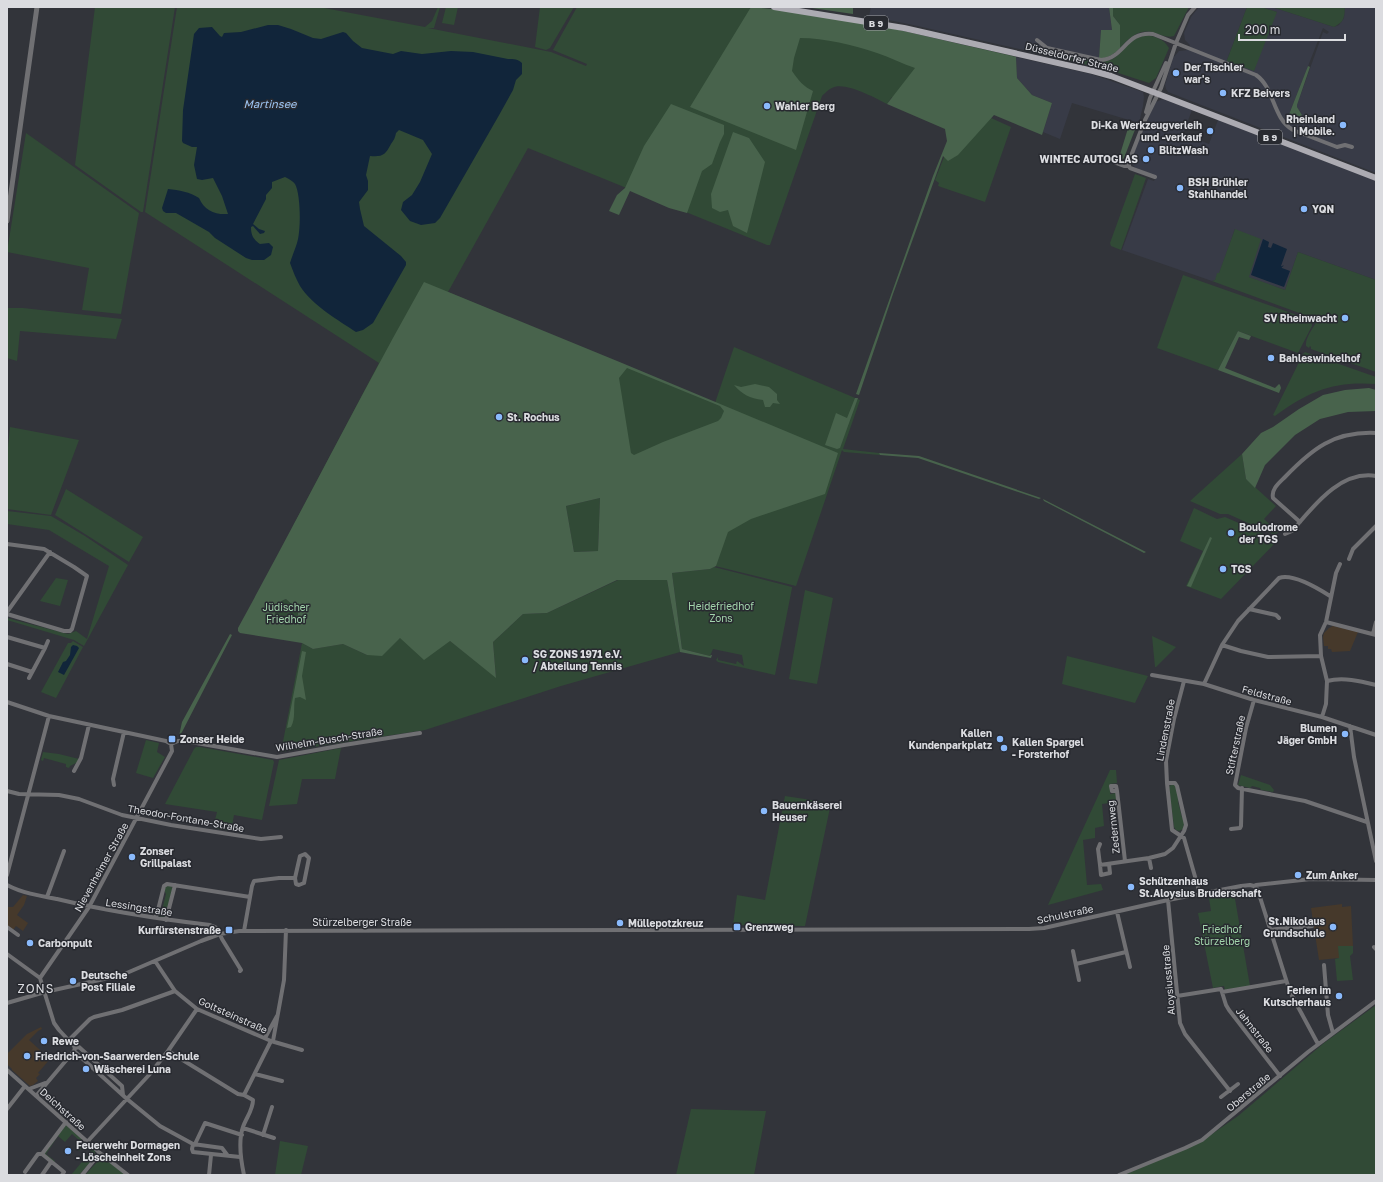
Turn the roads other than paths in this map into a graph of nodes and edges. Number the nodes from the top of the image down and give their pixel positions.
1 (37, 7) edge
2 (774, 7) edge
3 (1195, 7) edge
4 (1037, 40) dead end
5 (1176, 43) junction
6 (1156, 93) junction
7 (1352, 147) dead end
8 (1116, 163) dead end
9 (1129, 166) junction
10 (1155, 177) dead end
11 (1376, 178) edge
12 (7, 221) edge
13 (1376, 433) edge
14 (1376, 476) edge
15 (1300, 522) junction
16 (1376, 526) edge
17 (1286, 534) dead end
18 (7, 544) edge
19 (50, 552) junction
20 (1349, 559) dead end
21 (1340, 564) dead end
22 (1330, 596) junction
23 (1249, 609) junction
24 (7, 613) edge
25 (1279, 618) dead end
26 (1326, 622) junction
27 (1376, 622) edge
28 (1375, 635) edge
29 (7, 637) edge
30 (48, 641) dead end
31 (1222, 645) junction
32 (45, 648) junction
33 (1322, 656) junction
34 (7, 664) edge
35 (32, 672) junction
36 (1152, 675) dead end
37 (29, 678) dead end
38 (1184, 681) junction
39 (1326, 681) junction
40 (1204, 684) junction
41 (1376, 685) edge
42 (1254, 700) junction
43 (7, 702) edge
44 (49, 716) junction
45 (1322, 717) junction
46 (89, 725) junction
47 (1350, 726) junction
48 (124, 732) junction
49 (420, 733) dead end
50 (1376, 735) edge
51 (171, 744) junction
52 (74, 771) dead end
53 (1167, 782) junction
54 (114, 785) dead end
55 (1242, 788) junction
56 (7, 791) edge
57 (1117, 791) dead end
58 (28, 794) junction
59 (137, 819) junction
60 (1367, 822) junction
61 (1231, 829) dead end
62 (1181, 835) junction
63 (280, 837) dead end
64 (1100, 844) dead end
65 (64, 851) dead end
66 (1149, 858) junction
67 (1125, 861) junction
68 (1376, 861) edge
69 (1109, 864) junction
70 (1100, 865) junction
71 (1151, 868) dead end
72 (7, 875) edge
73 (295, 878) junction
74 (1376, 880) edge
75 (7, 885) edge
76 (175, 885) junction
77 (1254, 886) junction
78 (1200, 894) junction
79 (47, 897) junction
80 (250, 897) junction
81 (1168, 900) junction
82 (89, 907) junction
83 (1117, 912) junction
84 (156, 918) junction
85 (166, 920) junction
86 (1312, 926) dead end
87 (7, 927) edge
88 (244, 930) junction
89 (286, 930) junction
90 (729, 930) joint
91 (1271, 930) junction
92 (220, 934) junction
93 (18, 935) dead end
94 (1073, 951) dead end
95 (1126, 952) junction
96 (7, 954) edge
97 (155, 960) junction
98 (1076, 964) junction
99 (1324, 965) dead end
100 (1130, 967) dead end
101 (240, 971) dead end
102 (40, 978) junction
103 (1080, 980) dead end
104 (1286, 981) junction
105 (175, 991) junction
106 (45, 992) junction
107 (1222, 992) junction
108 (1177, 996) junction
109 (1376, 1001) edge
110 (7, 1003) edge
111 (197, 1009) junction
112 (278, 1014) junction
113 (1333, 1033) junction
114 (265, 1038) junction
115 (68, 1040) junction
116 (272, 1041) junction
117 (1318, 1044) junction
118 (75, 1050) junction
119 (302, 1050) dead end
120 (168, 1051) junction
121 (7, 1070) edge
122 (255, 1074) junction
123 (1280, 1076) junction
124 (282, 1081) dead end
125 (47, 1082) junction
126 (1238, 1084) dead end
127 (25, 1086) junction
128 (29, 1089) junction
129 (1230, 1090) junction
130 (244, 1095) junction
131 (36, 1096) junction
132 (125, 1097) junction
133 (1222, 1097) dead end
134 (272, 1107) dead end
135 (7, 1109) edge
136 (66, 1122) junction
137 (243, 1128) junction
138 (263, 1134) junction
139 (242, 1135) junction
140 (274, 1138) dead end
141 (88, 1142) junction
142 (194, 1144) junction
143 (100, 1153) junction
144 (42, 1154) junction
145 (211, 1155) junction
146 (228, 1156) junction
147 (240, 1157) junction
148 (51, 1162) junction
149 (24, 1172) dead end
150 (42, 1175) edge
151 (62, 1175) edge
152 (82, 1175) edge
153 (128, 1175) edge
154 (209, 1175) edge
155 (244, 1175) edge
156 (1120, 1175) edge

1 - 12 street
2 - 6 main road, Düsseldorfer Straße / B 9
3 - 5 street
4 - 5 street
5 - 6 street
5 - 7 street
6 - 9 street
6 - 11 main road, Düsseldorfer Straße / B 9
8 - 9 street
9 - 10 street
13 - 15 street
14 - 15 street
15 - 17 street
16 - 20 street
18 - 19 street
19 - 24 street
19 - 24 street
21 - 22 street
22 - 23 street
22 - 26 street
23 - 25 street
23 - 31 street
26 - 28 street
26 - 33 street
27 - 28 street
29 - 32 street
30 - 32 street
31 - 33 street
31 - 40 street
32 - 35 street
33 - 39 street
34 - 35 street
35 - 37 street
36 - 38 street, Feldstraße
38 - 40 street, Feldstraße
38 - 53 street, Lindenstraße
39 - 41 street
39 - 45 street
40 - 42 street, Feldstraße
42 - 45 street, Feldstraße
42 - 55 street, Stifterstraße
43 - 44 street, Wilhelm-Busch-Straße
44 - 46 street, Wilhelm-Busch-Straße
44 - 58 street
45 - 47 street, Feldstraße
46 - 48 street, Wilhelm-Busch-Straße
46 - 52 street
47 - 50 street, Feldstraße
47 - 60 street
48 - 51 street, Wilhelm-Busch-Straße
48 - 54 street
49 - 51 street, Wilhelm-Busch-Straße
51 - 59 street, Nievenheimer Straße
53 - 62 street, Lindenstraße
53 - 62 street
55 - 60 street
55 - 61 street, Stifterstraße
56 - 58 street, Theodor-Fontane-Straße
57 - 67 street, Zedernweg
58 - 59 street, Theodor-Fontane-Straße
58 - 72 street
59 - 63 street, Theodor-Fontane-Straße
59 - 82 street, Nievenheimer Straße
60 - 68 street
62 - 66 street
62 - 78 street, Lindenstraße
64 - 70 street
65 - 79 street
66 - 67 street
66 - 71 street
67 - 69 street
69 - 70 street
69 - 70 street
73 - 73 street
73 - 80 street
74 - 77 street, Schulstraße
75 - 79 street, Lessingstraße
76 - 80 street
76 - 84 street
76 - 85 street
77 - 78 street, Schulstraße
77 - 91 street
78 - 81 street, Schulstraße
79 - 82 street, Lessingstraße
80 - 88 street
81 - 83 street, Schulstraße
81 - 108 street, Aloysiusstraße
82 - 84 street, Lessingstraße
82 - 102 street, Nievenheimer Straße
83 - 90 street, Schulstraße
83 - 95 street
84 - 85 street, Lessingstraße
85 - 92 street, Lessingstraße
86 - 91 street
87 - 93 street
88 - 89 street, Stürzelberger Straße
88 - 92 street, Stürzelberger Straße
89 - 90 street, Stürzelberger Straße
89 - 112 street
91 - 104 street
92 - 97 street, Stürzelberger Straße
92 - 101 street
94 - 98 street
95 - 98 street
95 - 100 street
96 - 102 street
97 - 105 street, Goltsteinstraße
97 - 106 street, Stürzelberger Straße
98 - 103 street
99 - 113 street
102 - 106 street
104 - 107 street
104 - 117 street
105 - 111 street, Goltsteinstraße
105 - 115 street
106 - 110 street, Stürzelberger Straße
106 - 115 street
107 - 108 street
107 - 123 street, Jahnstraße
108 - 129 street, Aloysiusstraße
109 - 113 street, Oberstraße
111 - 114 street, Goltsteinstraße
111 - 120 street
112 - 114 street
112 - 116 street
113 - 117 street, Oberstraße
114 - 116 street, Goltsteinstraße
115 - 118 street
116 - 119 street, Goltsteinstraße
116 - 122 street
117 - 123 street, Oberstraße
118 - 125 street
118 - 132 street
120 - 130 street
120 - 132 street
121 - 127 street, Deichstraße
122 - 124 street
122 - 130 street
123 - 156 street, Oberstraße
125 - 128 street
125 - 131 street
126 - 129 street
127 - 128 street, Deichstraße
127 - 135 street
128 - 131 street, Deichstraße
129 - 133 street
130 - 137 street
131 - 136 street, Deichstraße
132 - 141 street
132 - 142 street
134 - 138 street
136 - 141 street, Deichstraße
136 - 144 street
137 - 138 street
137 - 139 street
138 - 140 street
139 - 142 street
139 - 147 street
141 - 143 street, Deichstraße
142 - 145 street
142 - 146 street
143 - 152 street
143 - 153 street, Deichstraße
144 - 148 street
144 - 149 street
145 - 146 street
145 - 154 street
146 - 147 street
147 - 155 street
148 - 150 street
148 - 151 street

